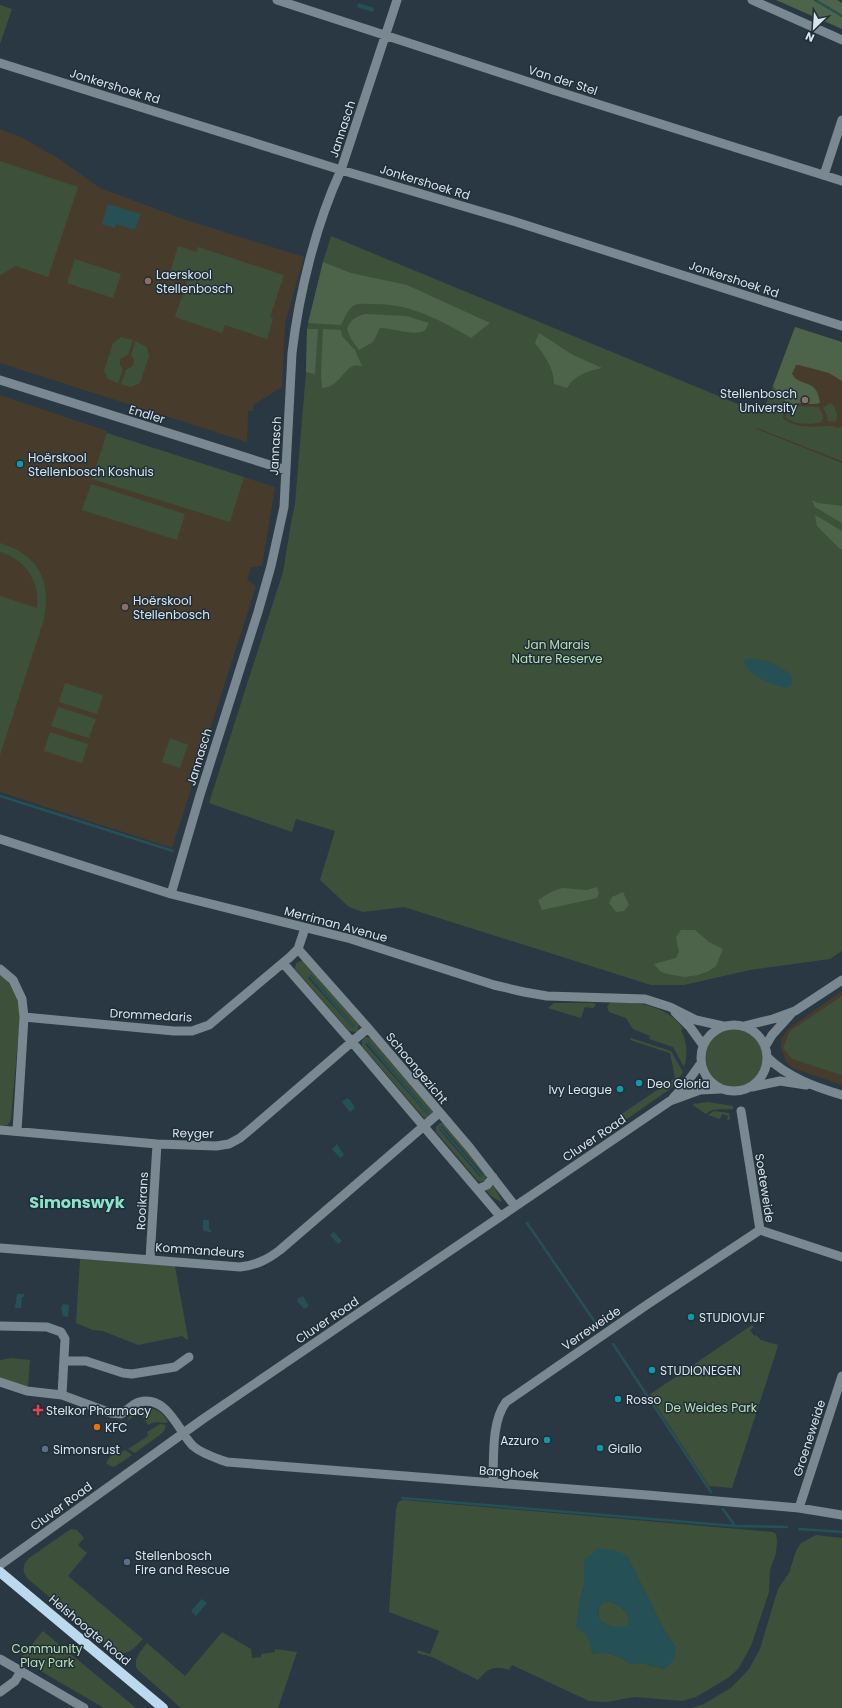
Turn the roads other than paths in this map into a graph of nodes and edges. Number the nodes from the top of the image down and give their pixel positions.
1 (277, 0) edge
2 (396, 0) edge
3 (752, 0) edge
4 (385, 35) junction
5 (842, 40) edge
6 (0, 63) edge
7 (842, 120) edge
8 (342, 170) junction
9 (824, 175) junction
10 (842, 181) edge
11 (842, 326) edge
12 (0, 380) edge
13 (286, 470) junction
14 (0, 839) edge
15 (171, 894) junction
16 (305, 928) junction
17 (298, 949) junction
18 (283, 963) junction
19 (0, 970) edge
20 (842, 980) edge
21 (670, 1007) junction
22 (795, 1011) junction
23 (24, 1017) junction
24 (723, 1026) junction
25 (744, 1026) junction
26 (368, 1028) junction
27 (352, 1042) junction
28 (703, 1045) junction
29 (766, 1047) junction
30 (767, 1057) junction
31 (701, 1063) junction
32 (814, 1086) junction
33 (750, 1087) junction
34 (721, 1089) junction
35 (842, 1095) edge
36 (670, 1101) junction
37 (741, 1111) dead end
38 (439, 1113) junction
39 (424, 1126) junction
40 (0, 1130) edge
41 (16, 1131) junction
42 (157, 1144) junction
43 (494, 1178) junction
44 (478, 1189) junction
45 (515, 1206) junction
46 (500, 1216) junction
47 (760, 1230) junction
48 (0, 1248) edge
49 (842, 1257) edge
50 (150, 1259) junction
51 (0, 1326) edge
52 (189, 1357) dead end
53 (64, 1361) junction
54 (842, 1376) edge
55 (0, 1382) edge
56 (62, 1395) junction
57 (184, 1433) junction
58 (493, 1482) junction
59 (799, 1508) junction
60 (842, 1516) edge
61 (0, 1565) edge
62 (0, 1572) edge
63 (0, 1659) edge
64 (21, 1671) junction
65 (0, 1692) edge
66 (84, 1708) edge
67 (163, 1708) edge

1 - 4 street, Van der Stel
2 - 4 street, Jannasch
3 - 5 street
4 - 8 street, Jannasch
4 - 9 street, Van der Stel
6 - 8 street, Jonkershoek Rd
7 - 9 street
8 - 11 street, Jonkershoek Rd
8 - 13 street, Jannasch
9 - 10 street, Van der Stel
12 - 13 street, Endler
13 - 15 street, Jannasch
14 - 15 street, Merriman Avenue
15 - 16 street, Merriman Avenue
16 - 17 street, Drommedaris
16 - 21 street, Merriman Avenue
17 - 18 street, Drommedaris
17 - 26 street, Schoongezicht
18 - 23 street, Drommedaris
18 - 27 street
19 - 23 street
20 - 22 street
21 - 24 street, Merriman Avenue
21 - 28 street, Merriman Avenue
22 - 25 street
22 - 29 street
23 - 41 street
24 - 25 street
24 - 28 street
25 - 29 street
26 - 27 street, Reyger
26 - 38 street, Schoongezicht
27 - 39 street
27 - 42 street, Reyger
28 - 31 street
29 - 30 street
30 - 32 street
30 - 33 street
31 - 34 street
31 - 36 street, Cluver Road
32 - 33 street
32 - 35 street
33 - 34 street
34 - 36 street, Cluver Road
36 - 45 street, Cluver Road
37 - 47 street, Soeteweide
38 - 39 street, Kommandeurs
38 - 43 street, Schoongezicht
39 - 44 street
39 - 50 street, Kommandeurs
40 - 41 street, Reyger
41 - 42 street, Reyger
42 - 50 street, Rooikrans
43 - 44 street
43 - 45 street, Schoongezicht
44 - 46 street
45 - 46 street, Cluver Road
46 - 57 street, Cluver Road
47 - 49 street, Soeteweide
47 - 58 street, Verreweide
48 - 50 street, Kommandeurs
51 - 53 street
52 - 53 street
53 - 56 street
54 - 59 street, Groeneweide
55 - 56 street
56 - 57 street, Banghoek
57 - 58 street, Banghoek
57 - 61 street, Cluver Road
58 - 59 street, Banghoek
59 - 60 street, Banghoek
62 - 67 main road, Helshoogte Road
63 - 64 street
64 - 65 street
64 - 66 street

